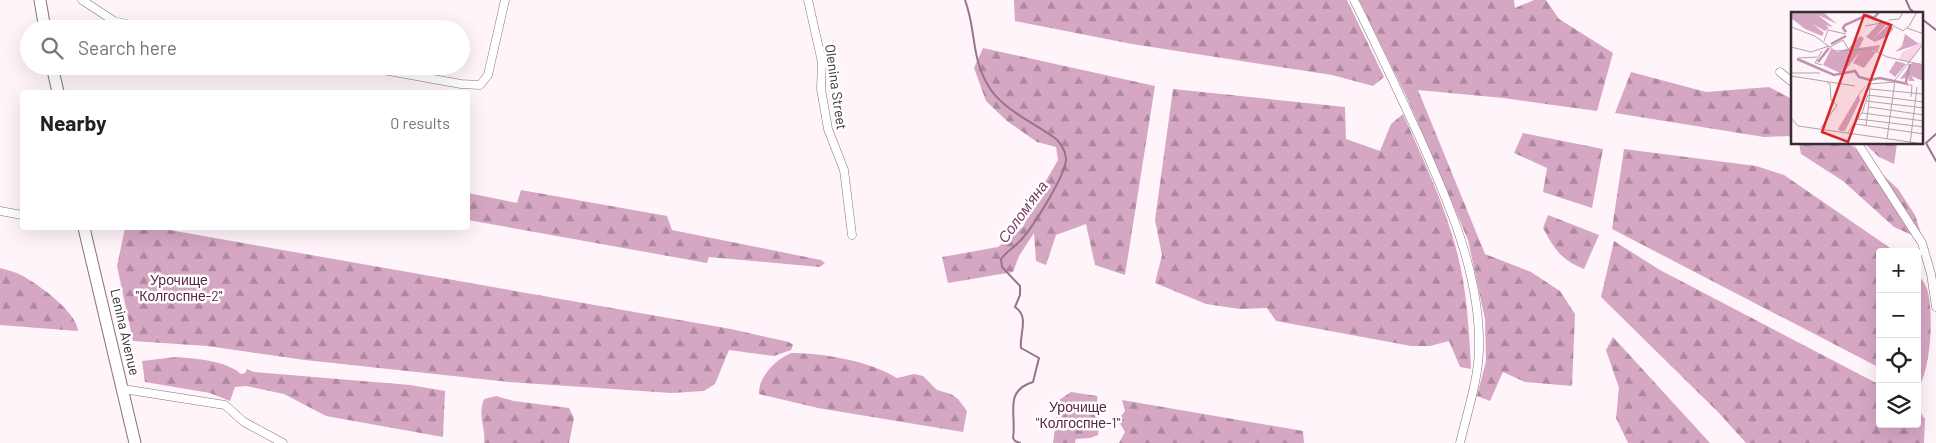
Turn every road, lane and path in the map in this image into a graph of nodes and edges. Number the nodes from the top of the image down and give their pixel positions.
1 (40, 0) edge
2 (82, 0) edge
3 (505, 0) edge
4 (808, 0) edge
5 (1354, 0) edge
6 (43, 20) edge
7 (112, 20) edge
8 (1780, 72) dead end
9 (54, 75) edge
10 (412, 75) edge
11 (1791, 81) edge
12 (58, 90) edge
13 (1859, 145) edge
14 (0, 211) edge
15 (20, 215) edge
16 (84, 230) edge
17 (852, 235) dead end
18 (1936, 307) edge
19 (123, 389) junction
20 (135, 443) edge
21 (283, 443) edge
22 (1460, 443) edge

1 - 6 main road
2 - 7 street
3 - 10 street
4 - 17 street, Olenina Street
5 - 22 street
8 - 11 street
9 - 12 main road
13 - 18 street
14 - 15 street
16 - 19 main road, Lenina Avenue
19 - 20 main road, Lenina Avenue
19 - 21 street

